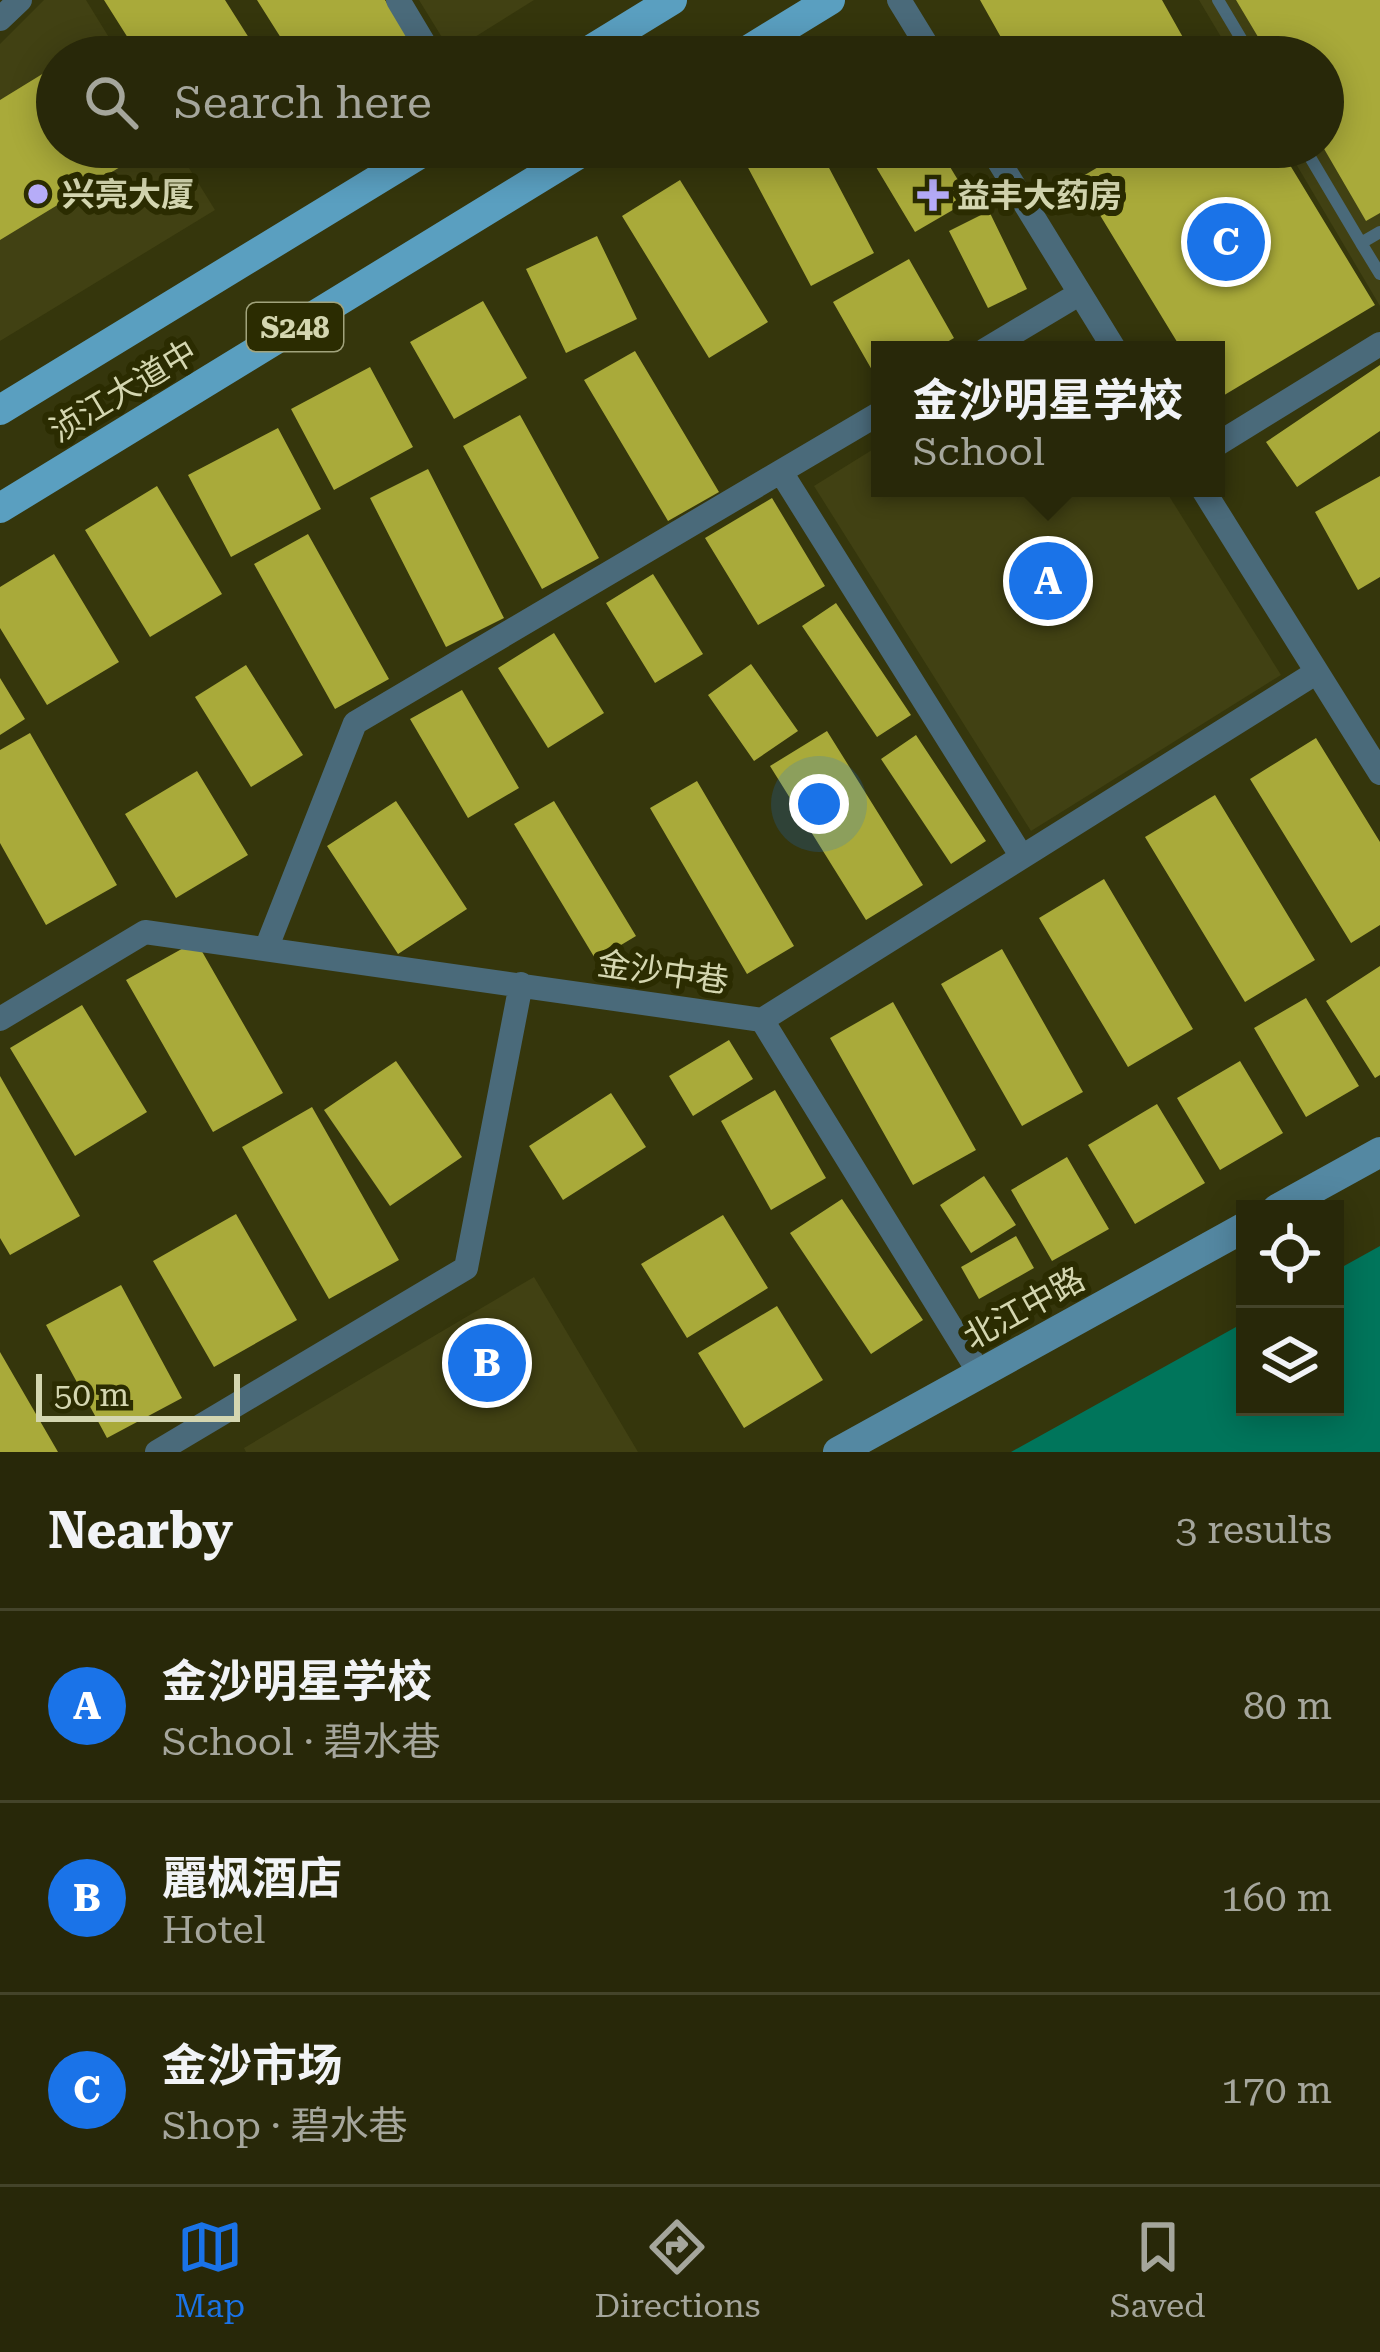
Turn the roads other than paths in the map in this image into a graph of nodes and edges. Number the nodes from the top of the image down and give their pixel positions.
1 (20, 0) edge
2 (398, 0) edge
3 (672, 0) edge
4 (830, 0) edge
5 (899, 0) edge
6 (1218, 0) edge
7 (0, 20) edge
8 (419, 36) edge
9 (613, 36) edge
10 (771, 36) edge
11 (921, 36) edge
12 (1239, 36) edge
13 (397, 168) edge
14 (556, 168) edge
15 (1002, 168) edge
16 (1316, 168) edge
17 (1380, 232) edge
18 (1361, 243) junction
19 (1380, 274) edge
20 (1079, 294) junction
21 (1000, 341) edge
22 (1109, 341) edge
23 (1380, 344) edge
24 (0, 410) edge
25 (871, 418) edge
26 (1225, 439) edge
27 (781, 472) junction
28 (1208, 497) edge
29 (0, 508) edge
30 (1317, 672) junction
31 (1380, 773) edge
32 (1022, 857) junction
33 (266, 949) junction
34 (521, 984) junction
35 (0, 1019) edge
36 (762, 1020) junction
37 (1380, 1152) edge
38 (1293, 1200) edge
39 (1236, 1232) edge
40 (980, 1374) junction
41 (157, 1452) edge
42 (838, 1452) edge

1 - 7 street
2 - 8 street
3 - 9 main road
4 - 10 main road
5 - 11 street
6 - 12 lane
13 - 24 main road, 浈江大道中 / S248
14 - 29 main road, 浈江大道中 / S248
15 - 20 street
16 - 18 lane
17 - 18 lane
18 - 19 lane
20 - 21 street
20 - 22 street
23 - 26 street
25 - 27 street
27 - 32 street
27 - 33 street
28 - 30 street
30 - 31 street
30 - 32 street, 金沙中巷
32 - 36 street, 金沙中巷
33 - 34 street, 金沙中巷
33 - 35 street, 金沙中巷
34 - 36 street, 金沙中巷
34 - 41 street
36 - 40 street
37 - 38 street
39 - 40 street, 北江中路
40 - 42 street, 北江中路

